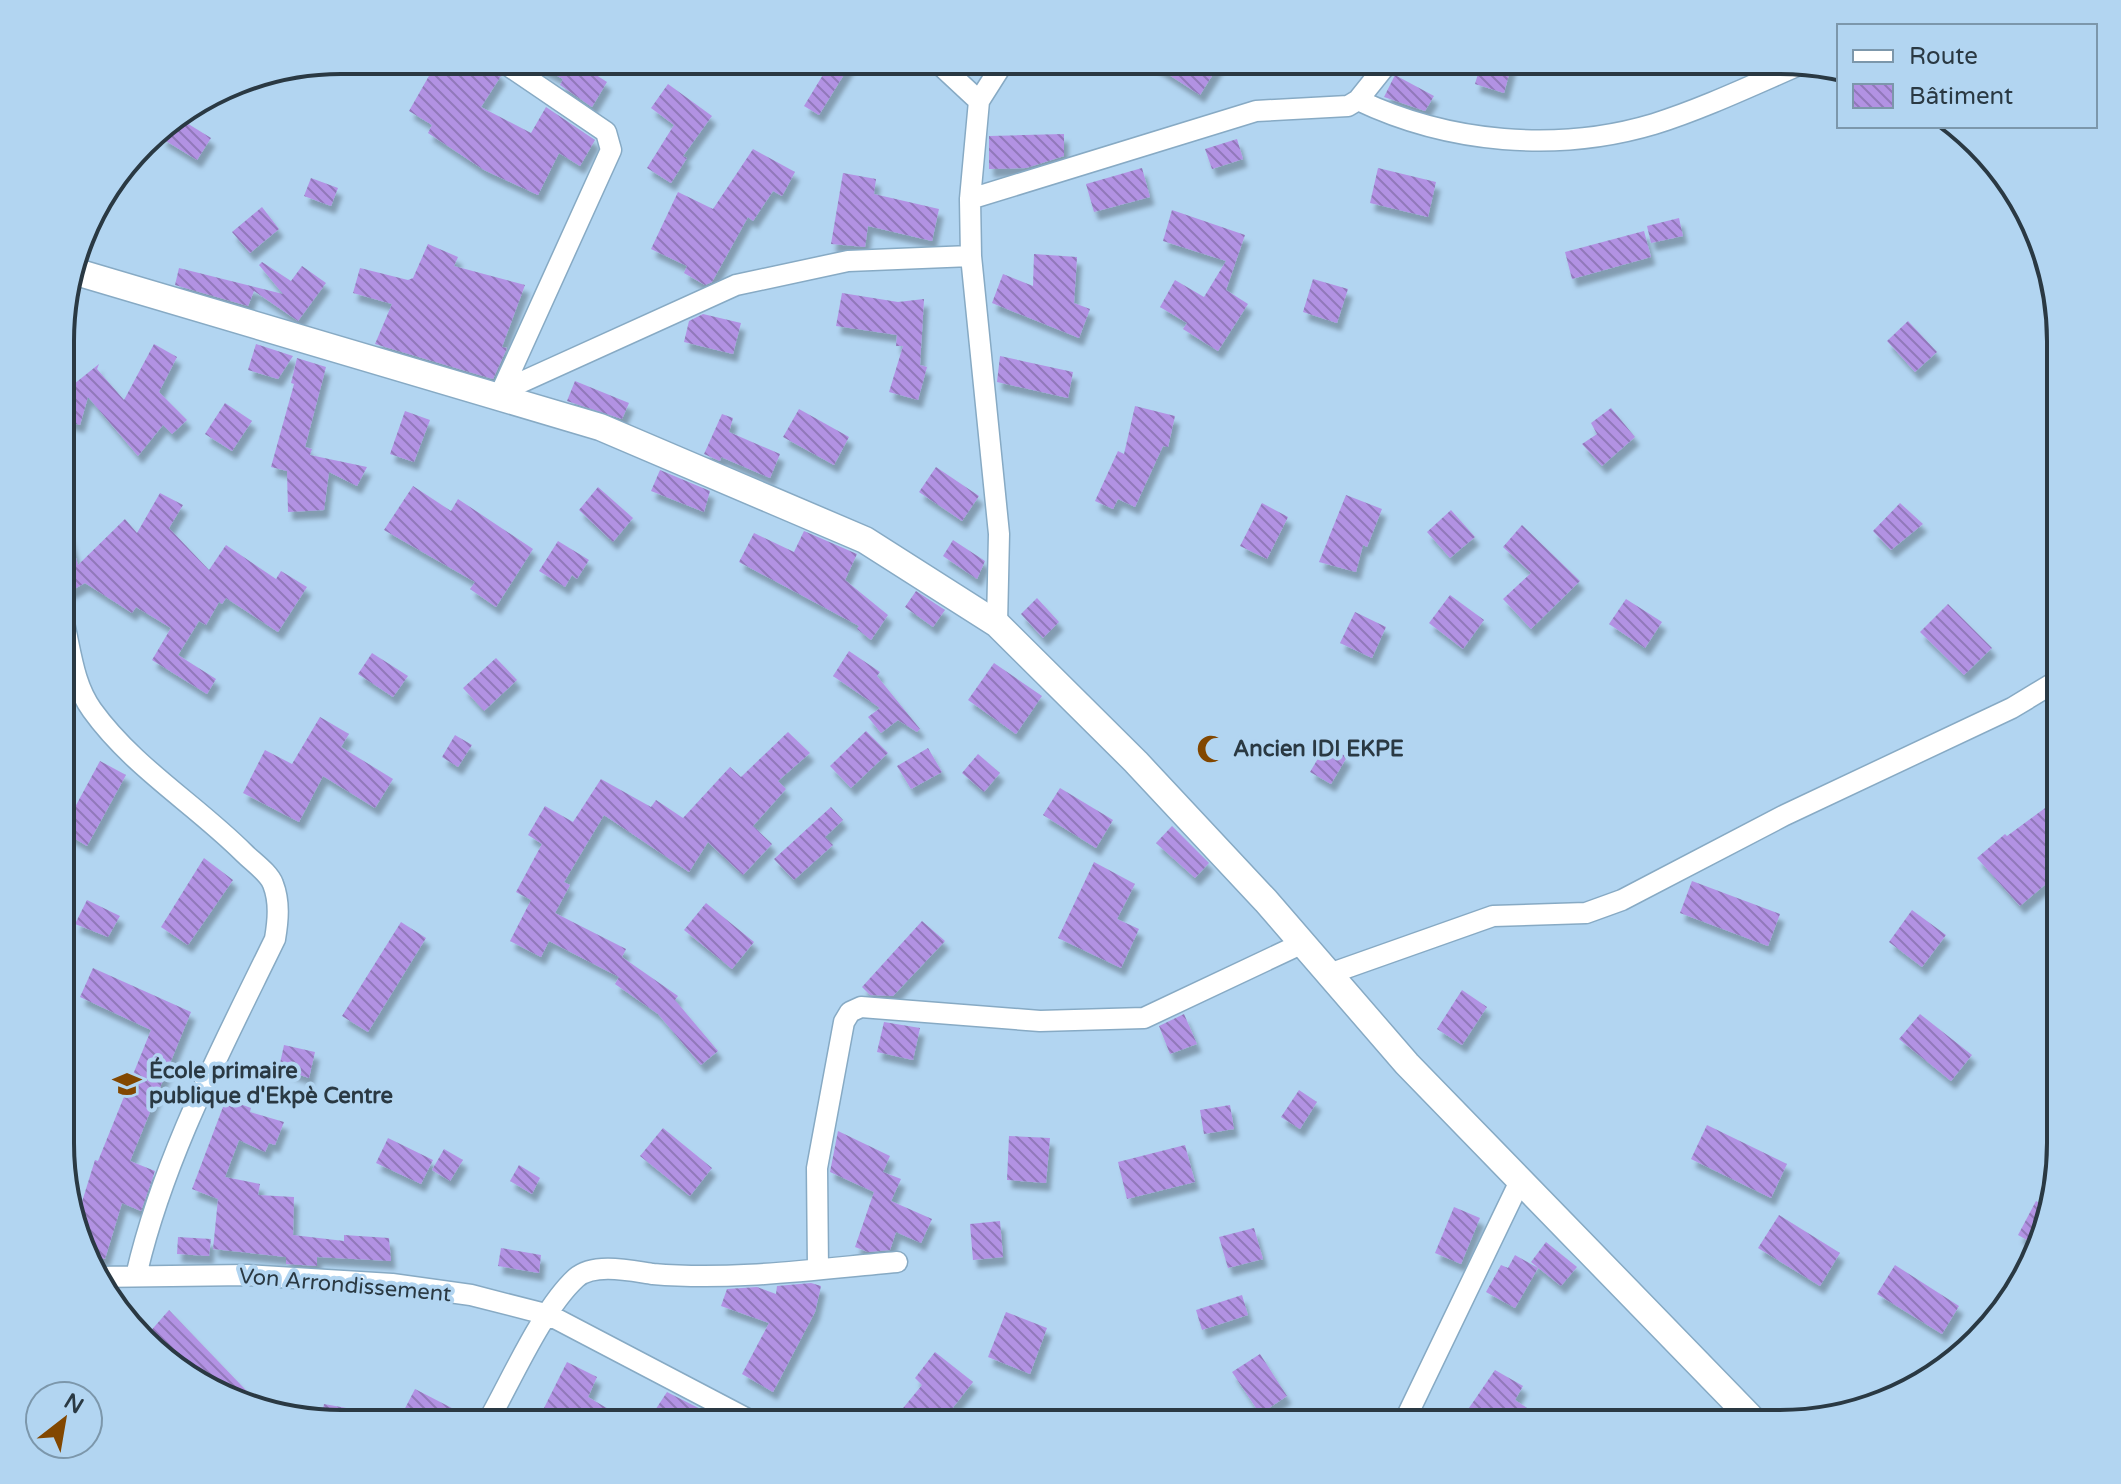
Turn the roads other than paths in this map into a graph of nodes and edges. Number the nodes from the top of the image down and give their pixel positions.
1 (522, 75) edge
2 (951, 75) edge
3 (995, 75) edge
4 (1378, 75) edge
5 (1774, 75) edge
6 (1358, 100) junction
7 (979, 101) junction
8 (970, 199) junction
9 (971, 256) junction
10 (83, 274) edge
11 (501, 394) junction
12 (997, 624) junction
13 (74, 670) edge
14 (2046, 687) edge
15 (1303, 943) junction
16 (1329, 974) junction
17 (1520, 1181) junction
18 (897, 1262) dead end
19 (818, 1269) junction
20 (136, 1276) junction
21 (111, 1277) edge
22 (549, 1315) junction
23 (495, 1409) edge
24 (729, 1409) edge
25 (1410, 1410) edge
26 (1743, 1410) edge

1 - 11 street
2 - 7 street
3 - 7 street
4 - 6 street
5 - 6 street
6 - 8 street
7 - 8 street
8 - 9 street
9 - 11 street
9 - 12 street
10 - 11 street
11 - 12 street
12 - 15 street
13 - 20 street
14 - 16 street
15 - 16 street
15 - 19 street
16 - 17 street
17 - 25 street
17 - 26 street
18 - 19 street
19 - 22 street
20 - 21 street, Von Arrondissement
20 - 22 street, Von Arrondissement
22 - 23 street
22 - 24 street, Von Arrondissement

